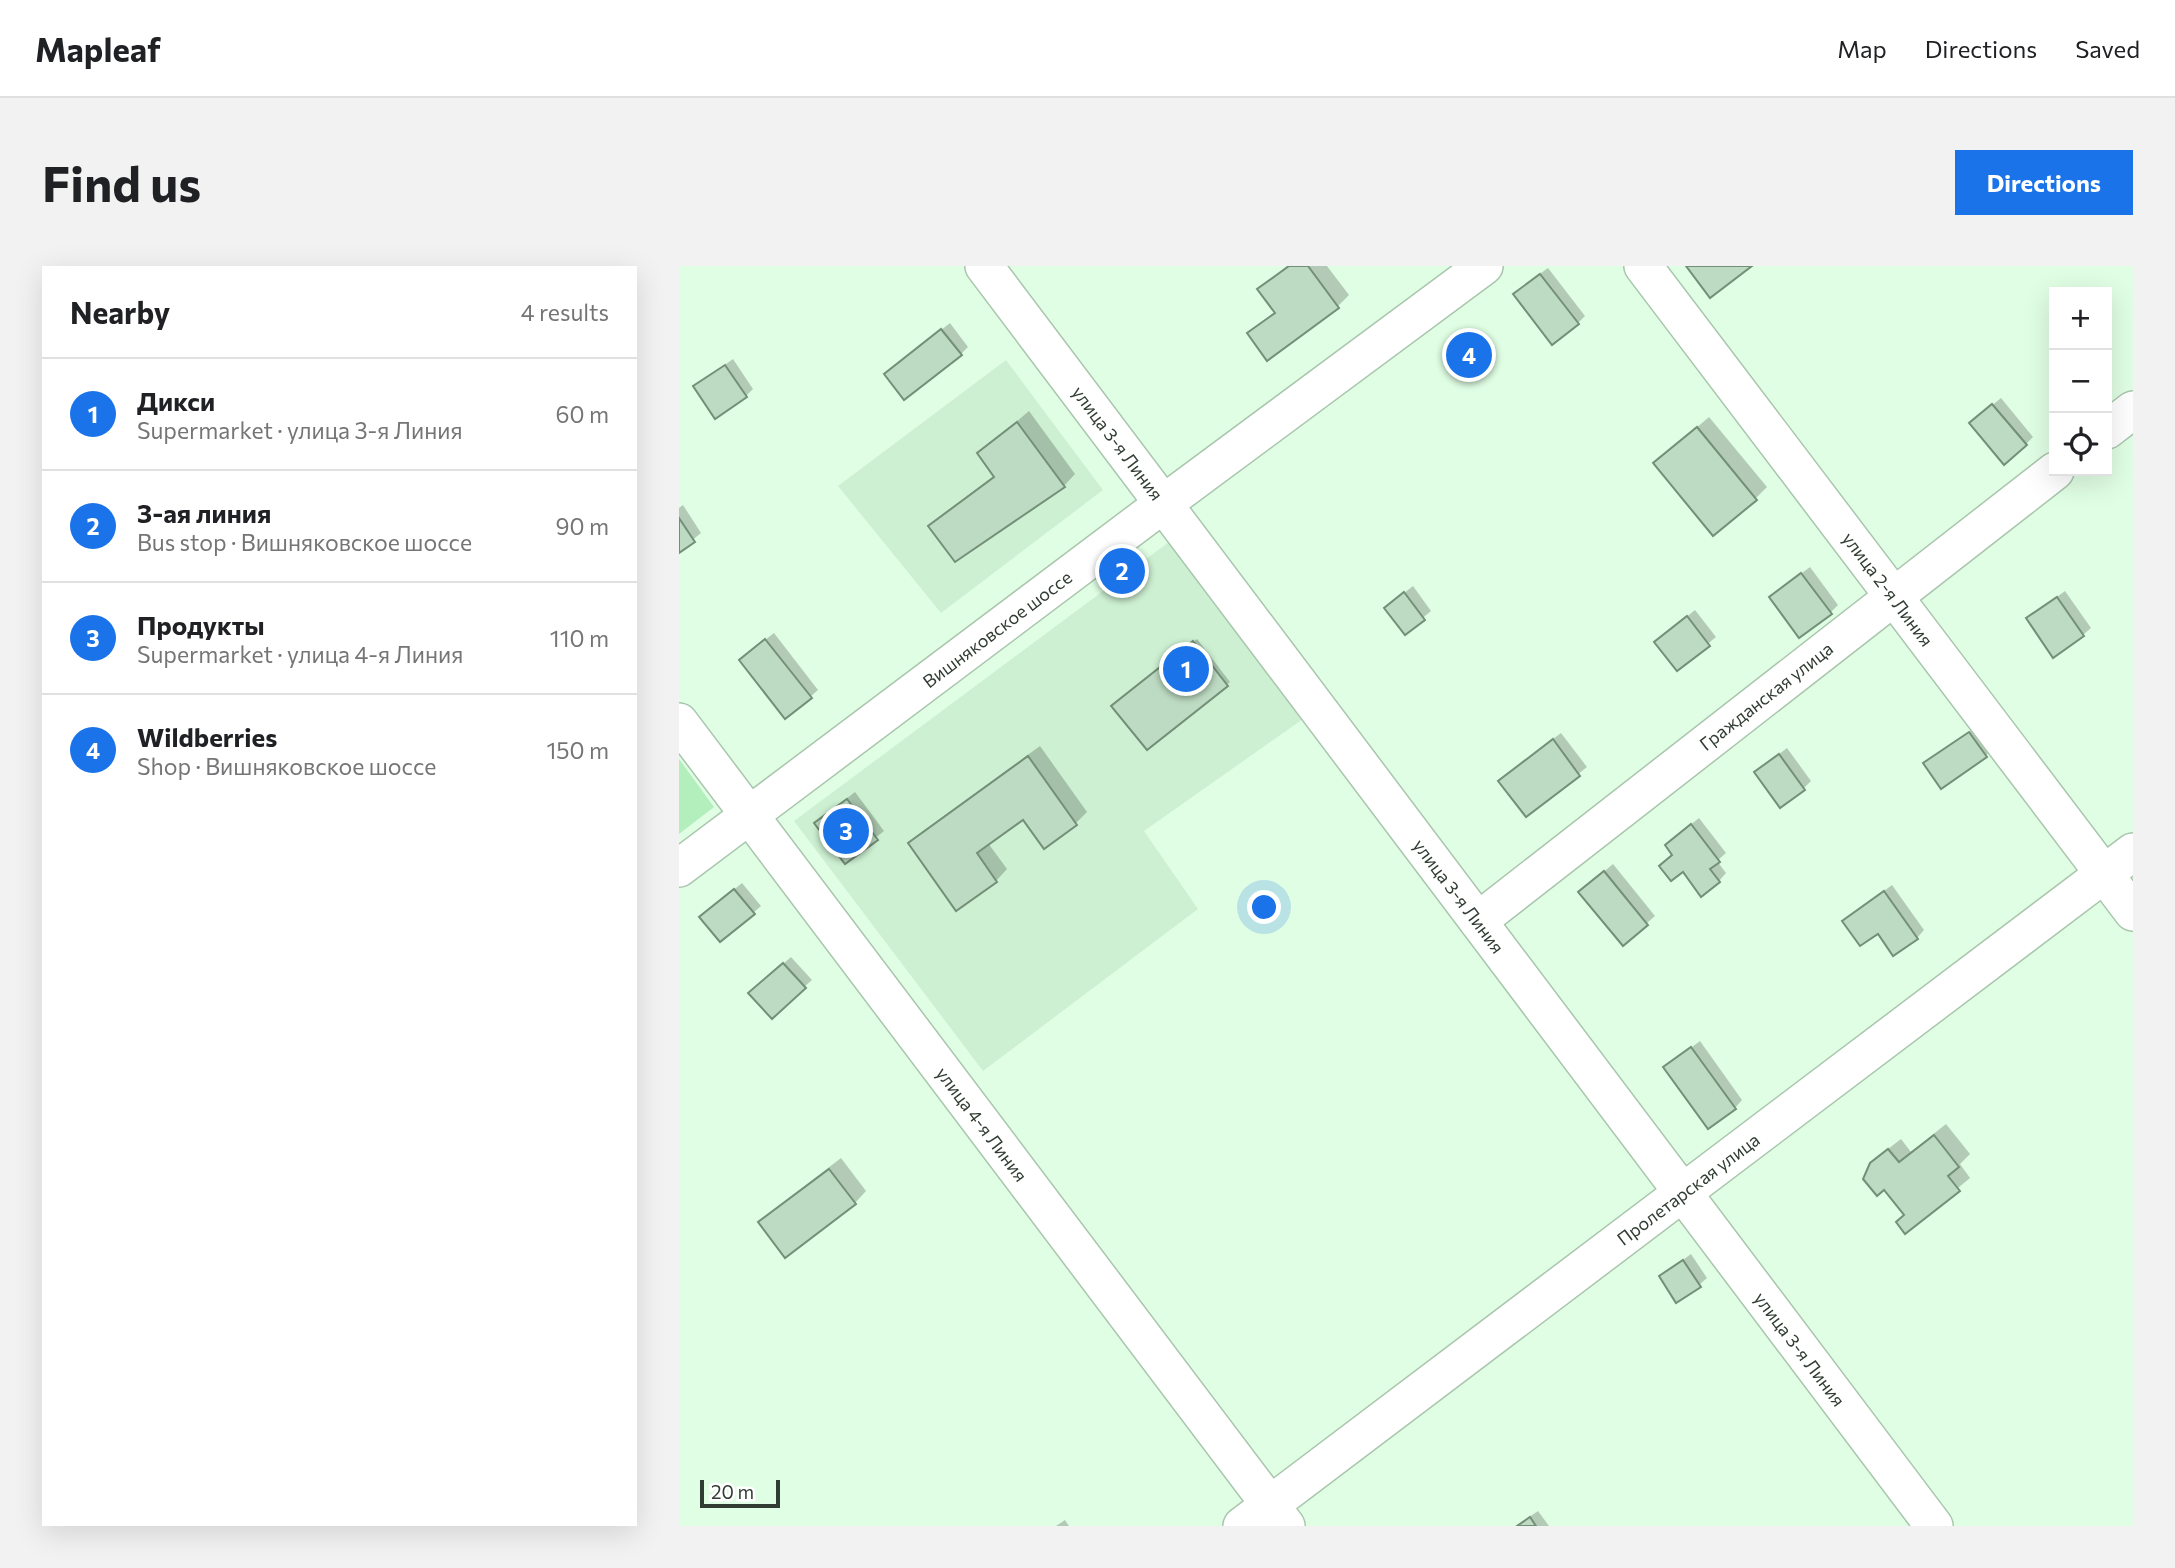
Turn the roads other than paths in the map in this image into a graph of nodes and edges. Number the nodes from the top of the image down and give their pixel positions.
1 (984, 266) edge
2 (1484, 266) edge
3 (1643, 266) edge
4 (2133, 410) edge
5 (2112, 426) edge
6 (2049, 476) edge
7 (1163, 504) junction
8 (1894, 596) junction
9 (679, 722) edge
10 (749, 817) junction
11 (2133, 852) edge
12 (679, 868) edge
13 (2104, 874) junction
14 (2133, 912) edge
15 (1478, 921) junction
16 (1683, 1193) junction
17 (1266, 1519) edge
18 (1934, 1526) edge

1 - 7 street, улица 3-я Линия
2 - 7 street, Вишняковское шоссе
3 - 8 street, улица 2-я Линия
4 - 5 street
6 - 8 street, Гражданская улица
7 - 10 street, Вишняковское шоссе
7 - 15 street, улица 3-я Линия
8 - 13 street, улица 2-я Линия
8 - 15 street, Гражданская улица
9 - 10 street, улица 4-я Линия
10 - 12 street, Вишняковское шоссе
10 - 17 street, улица 4-я Линия
11 - 13 street, Пролетарская улица
13 - 14 street, улица 2-я Линия
13 - 16 street, Пролетарская улица
15 - 16 street, улица 3-я Линия
16 - 17 street, Пролетарская улица
16 - 18 street, улица 3-я Линия

